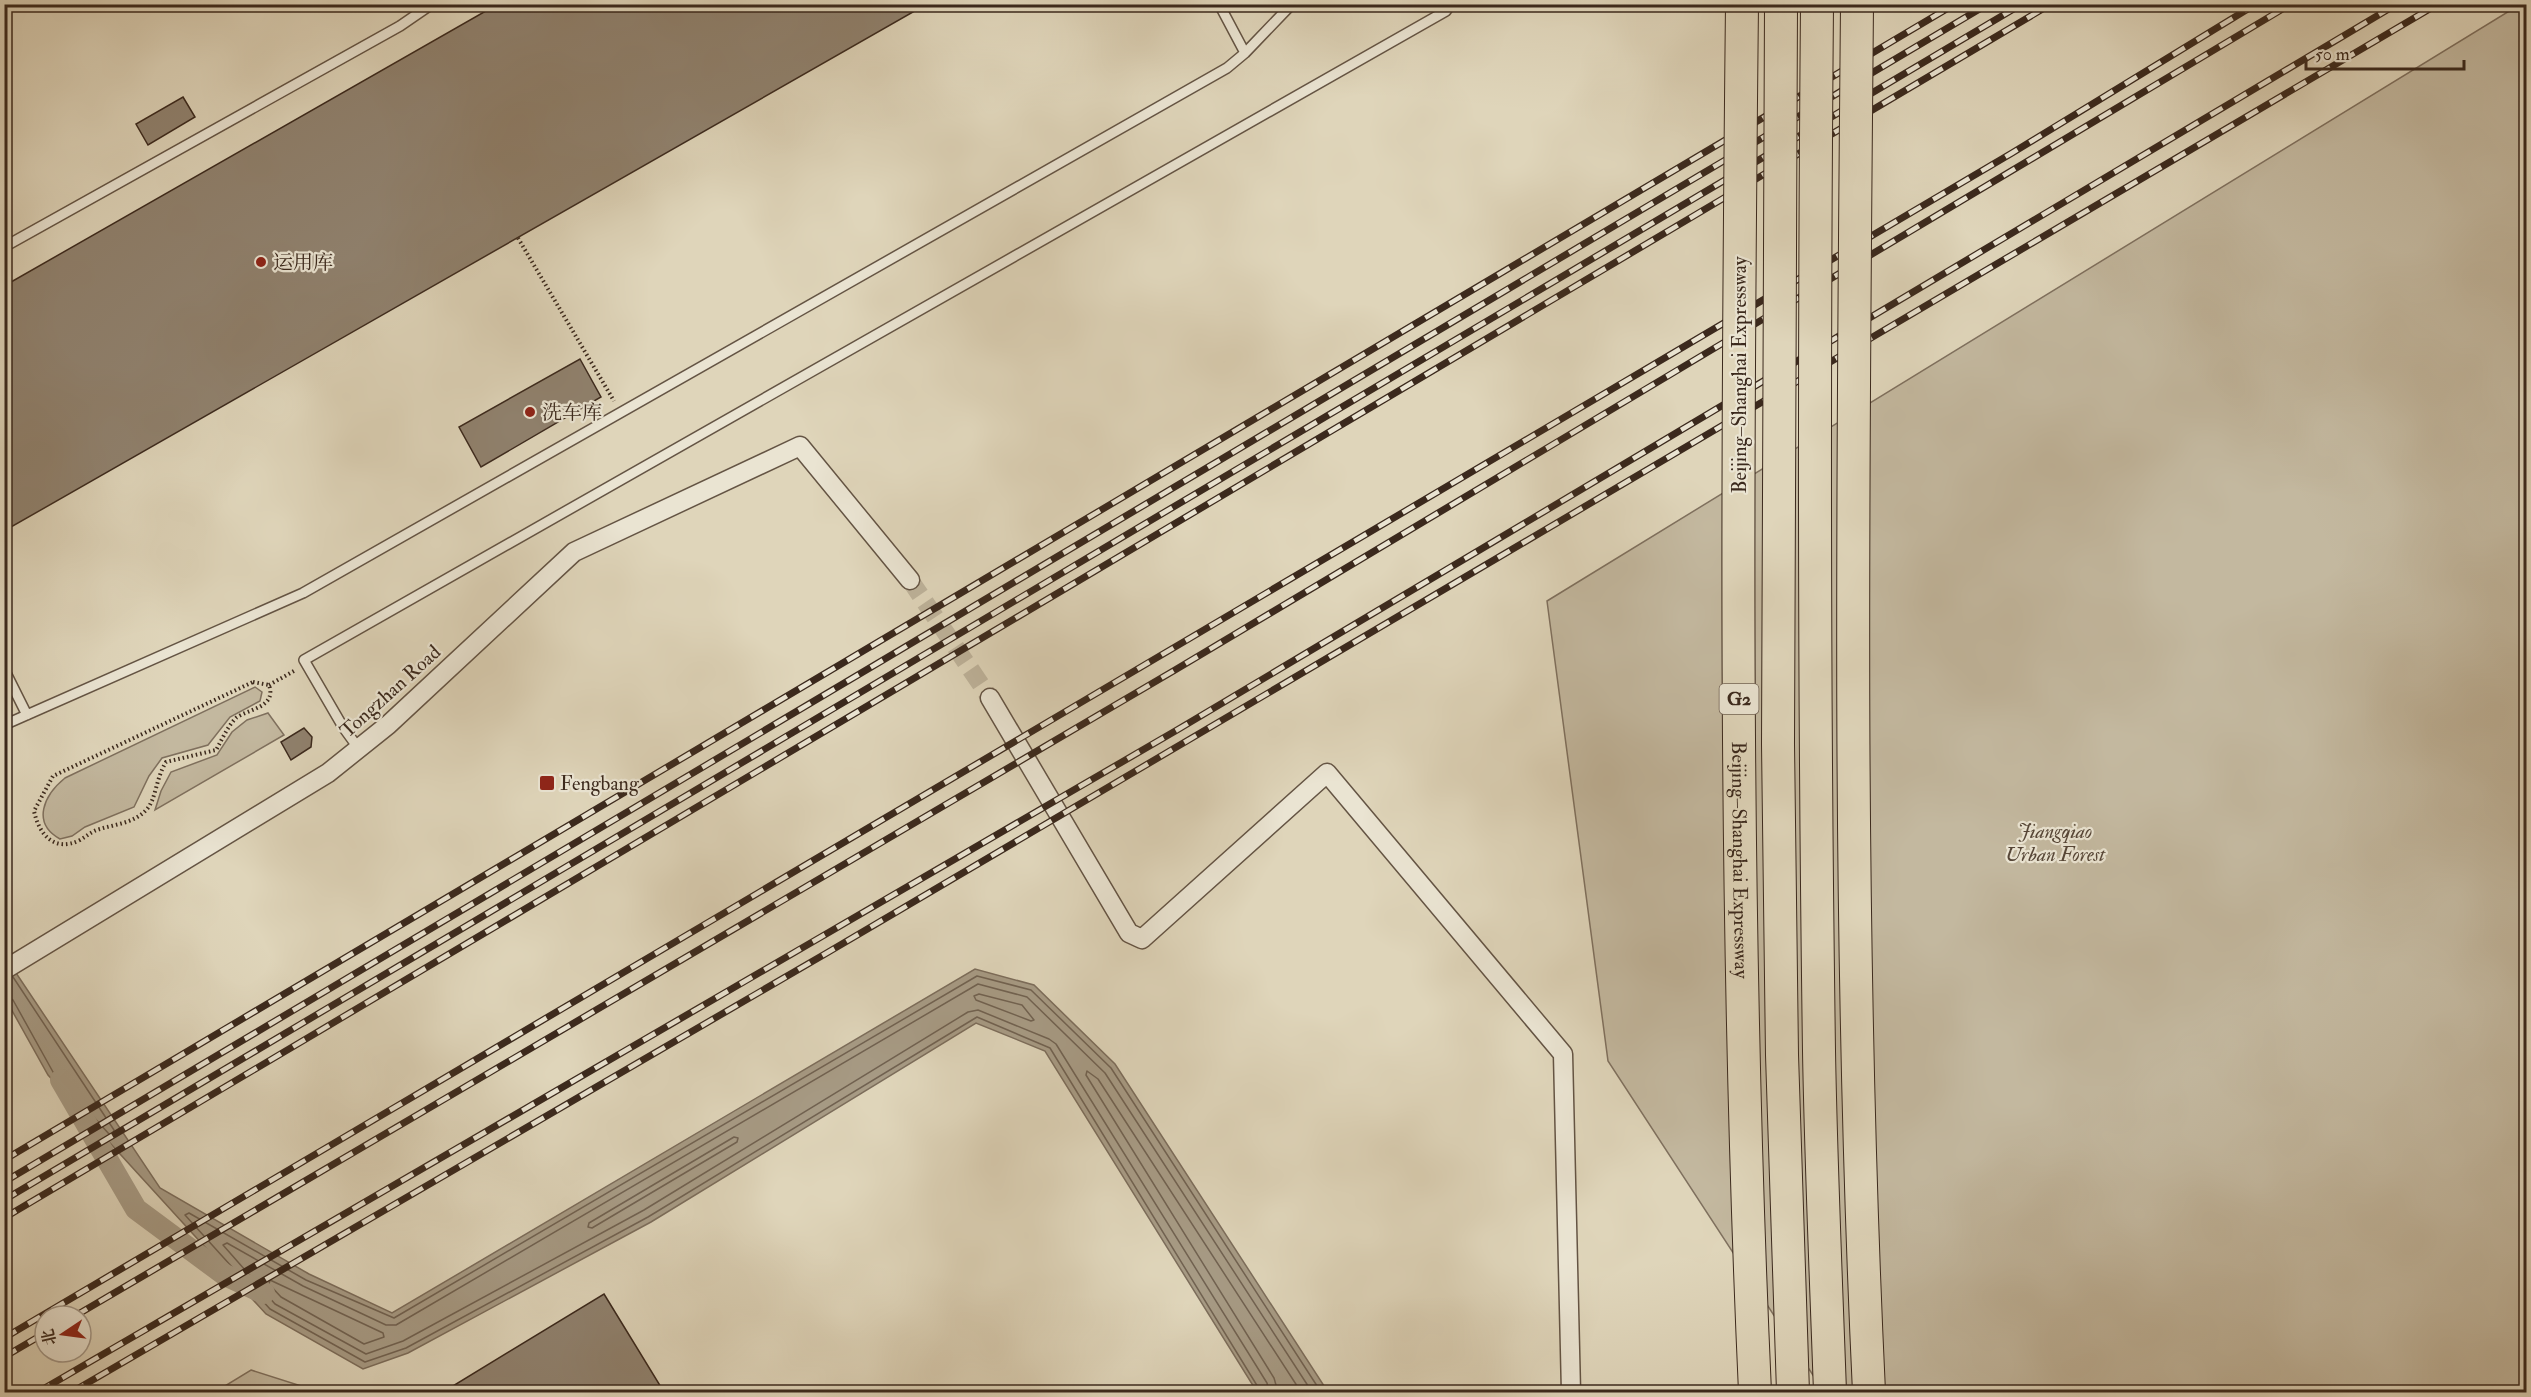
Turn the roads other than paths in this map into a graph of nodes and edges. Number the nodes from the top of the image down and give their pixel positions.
1 (432, 4) edge
2 (1219, 4) edge
3 (1292, 4) edge
4 (1451, 4) edge
5 (1742, 4) edge
6 (1781, 4) edge
7 (1817, 4) edge
8 (1857, 4) edge
9 (1245, 53) junction
10 (4, 247) edge
11 (910, 580) tunnel mouth
12 (4, 669) edge
13 (990, 698) tunnel mouth
14 (27, 715) junction
15 (4, 725) edge
16 (359, 749) junction
17 (4, 970) edge
18 (1571, 1392) edge
19 (1755, 1392) edge
20 (1792, 1392) edge
21 (1830, 1392) edge
22 (1869, 1392) edge

1 - 10 lane
2 - 9 lane
3 - 9 lane
4 - 16 lane
5 - 19 highway, Beijing–Shanghai Expressway / G2, bridge
6 - 20 highway, Beijing–Shanghai Expressway / G2, bridge
7 - 21 highway, bridge
8 - 22 highway, bridge
9 - 14 lane
11 - 16 street, Tongzhan Road
12 - 14 lane
13 - 18 street
14 - 15 lane
16 - 17 street, Tongzhan Road

